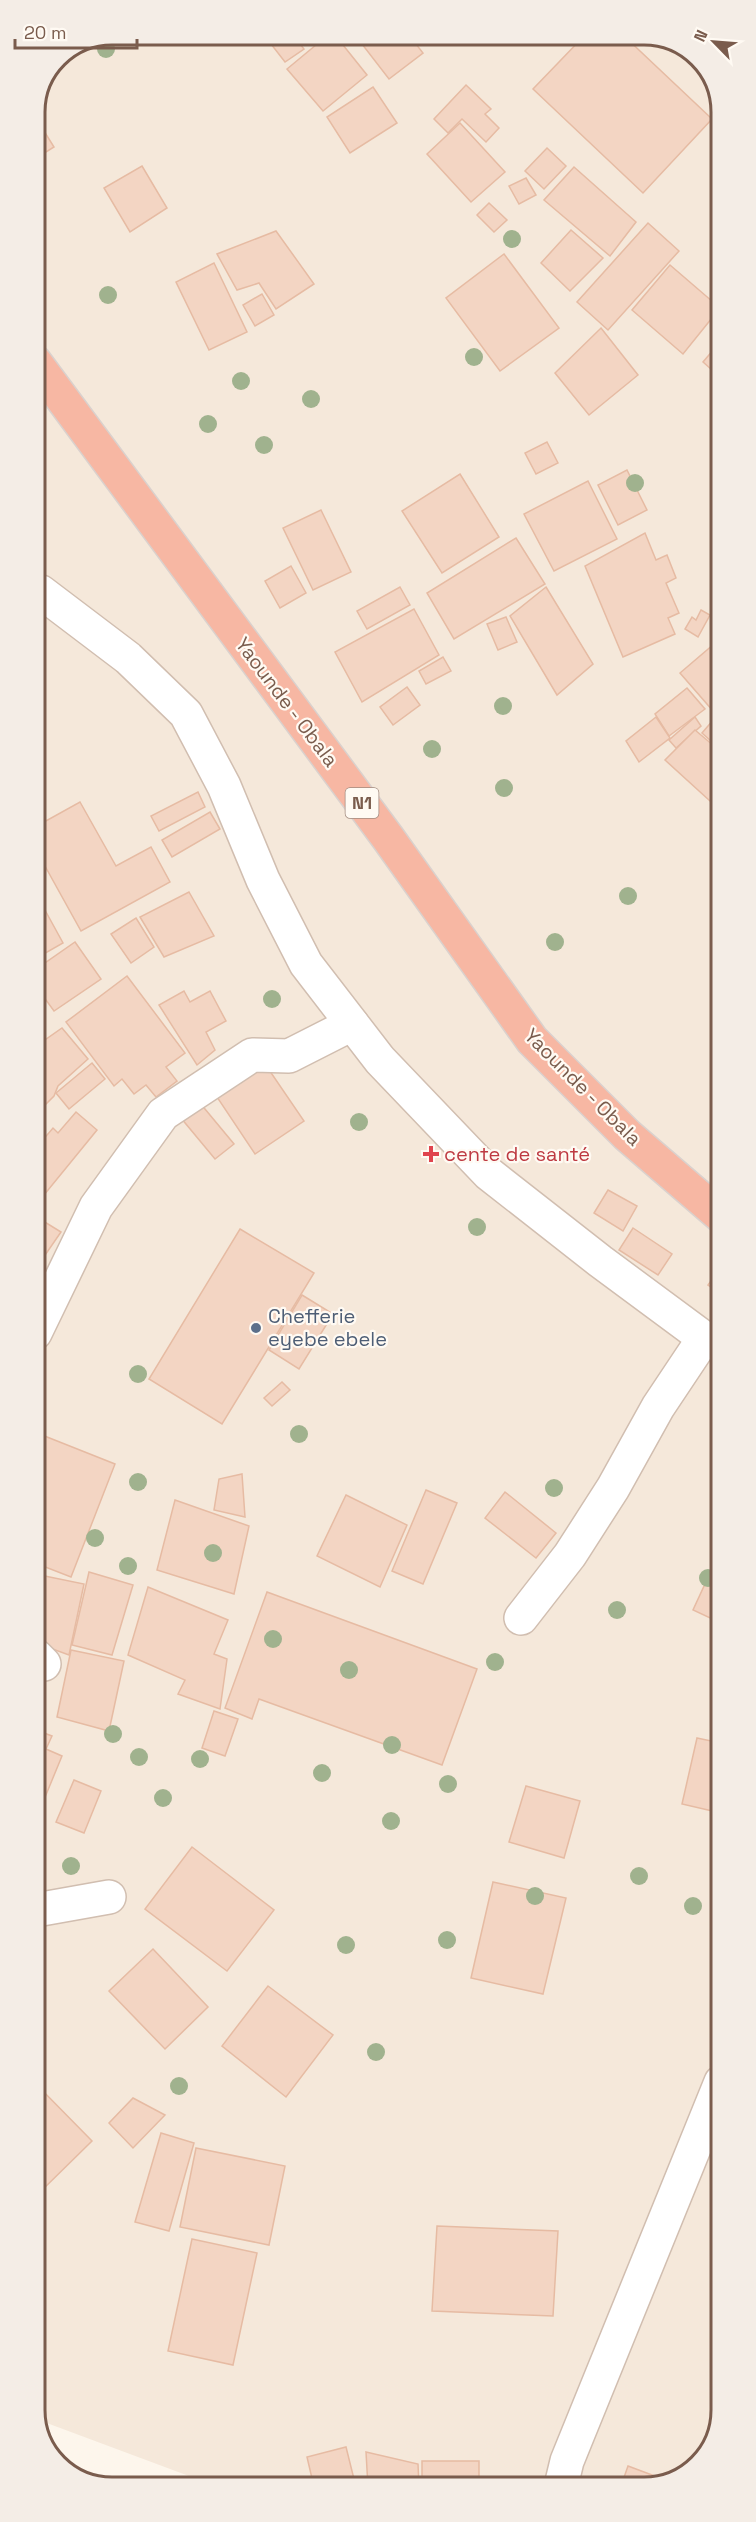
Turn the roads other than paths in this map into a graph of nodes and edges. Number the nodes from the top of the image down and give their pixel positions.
1 (45, 375) edge
2 (45, 595) edge
3 (352, 1023) junction
4 (711, 1207) edge
5 (45, 1312) edge
6 (711, 1340) edge
7 (711, 1342) edge
8 (522, 1618) dead end
9 (110, 1898) dead end
10 (45, 1909) edge
11 (711, 2107) edge
12 (563, 2477) edge

1 - 4 highway, Yaounde - Obala / N1
2 - 3 street
3 - 5 street
3 - 6 street
7 - 8 street
9 - 10 street
11 - 12 street

